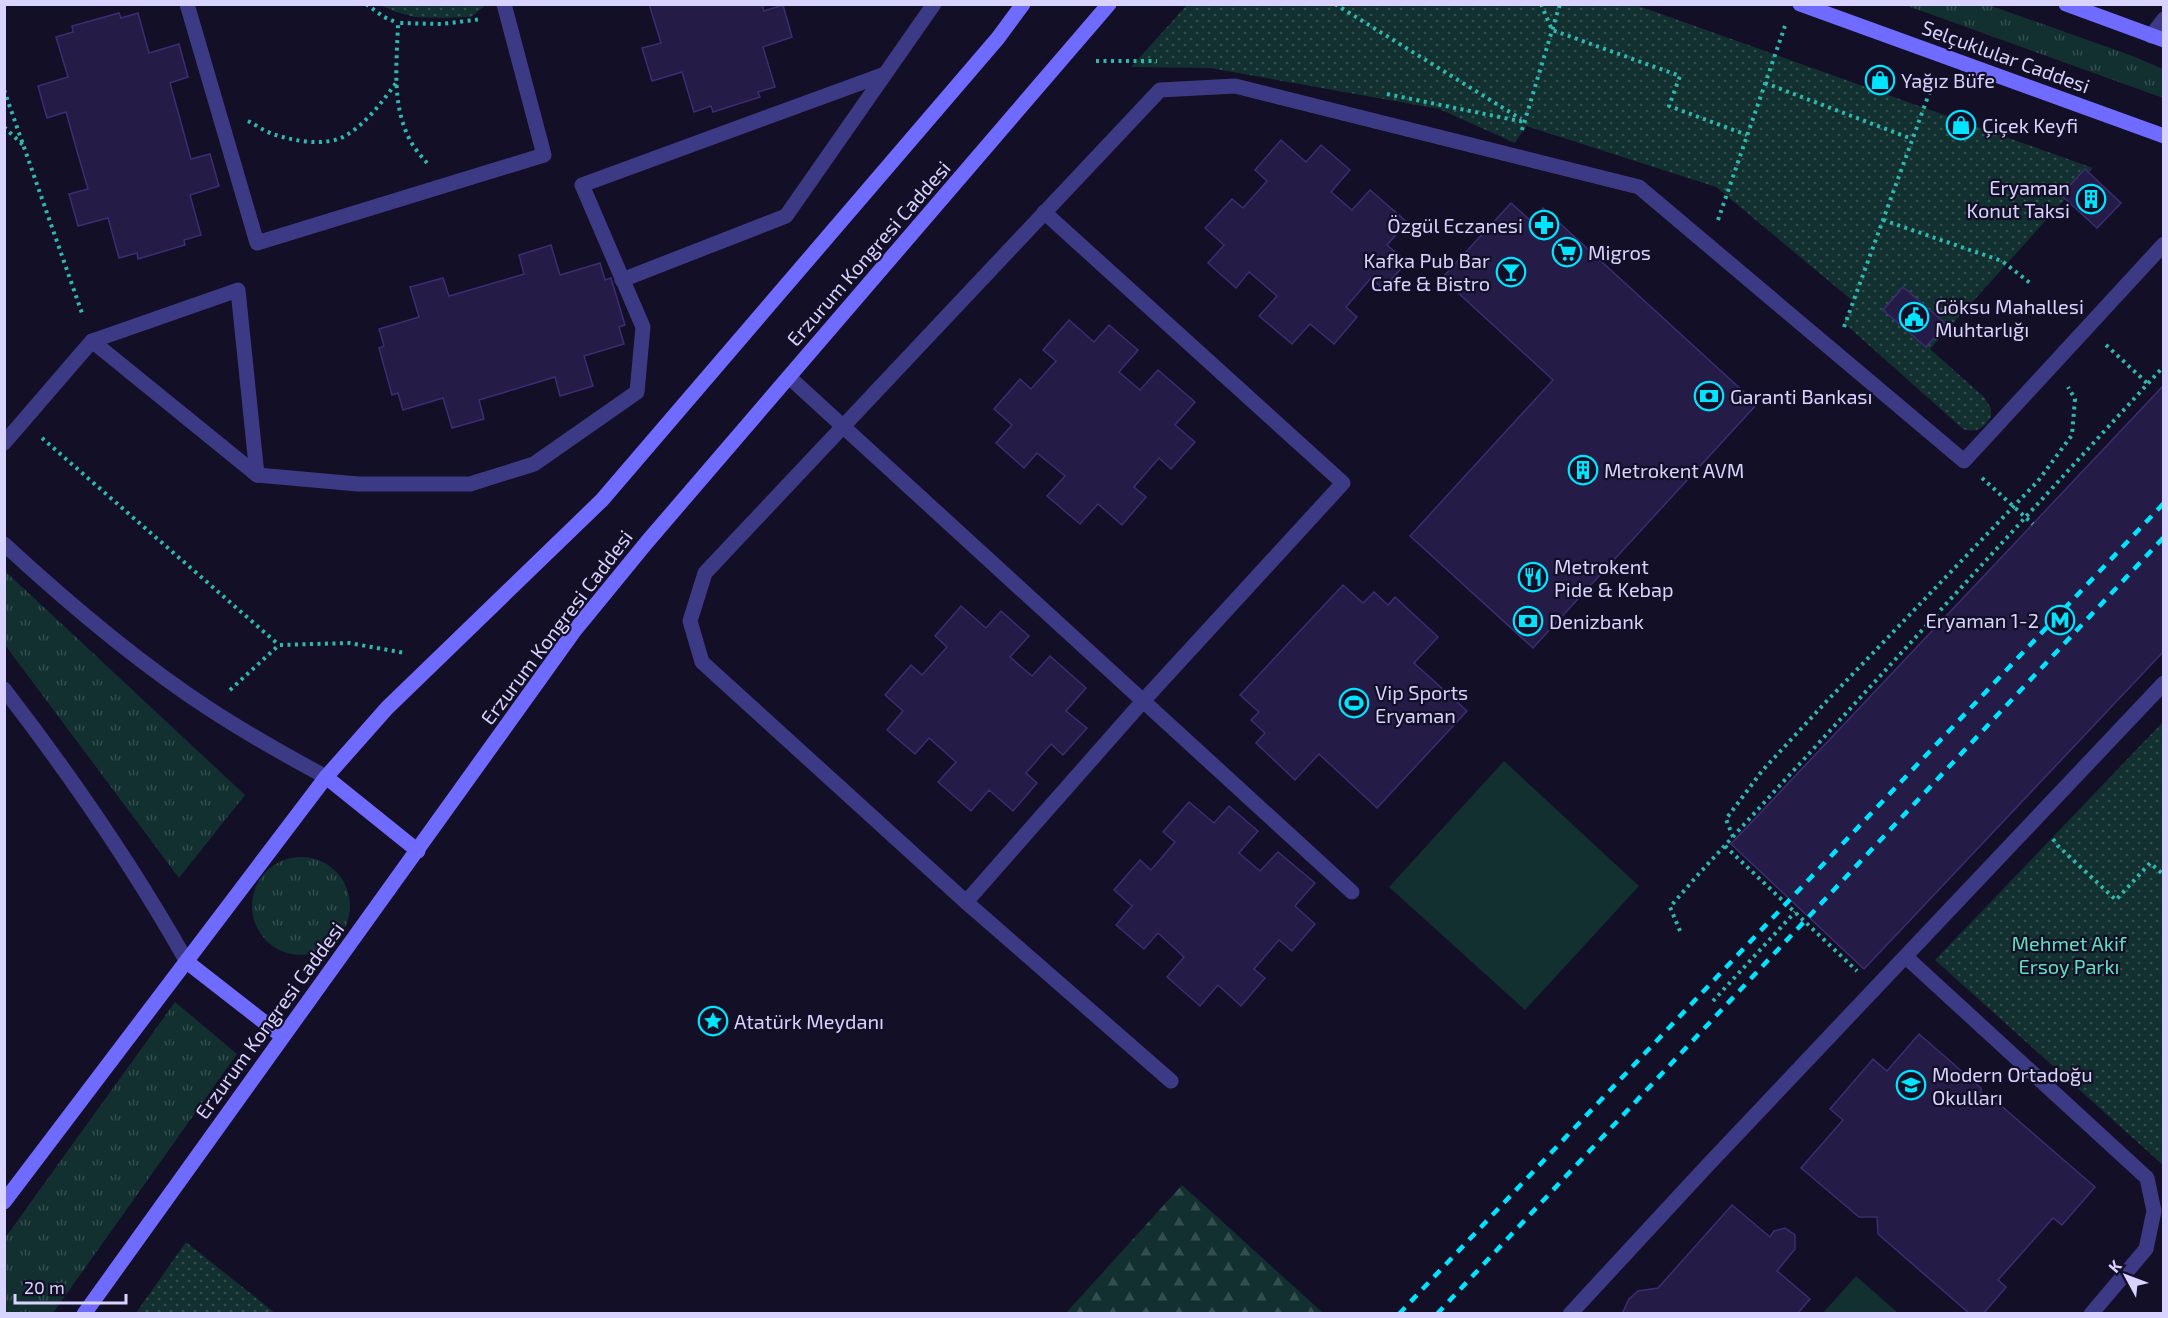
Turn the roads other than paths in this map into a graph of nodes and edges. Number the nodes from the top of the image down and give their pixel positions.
1 (186, 4) edge
2 (934, 4) edge
3 (1023, 4) edge
4 (1109, 4) edge
5 (1800, 4) edge
6 (2066, 4) edge
7 (505, 7) edge
8 (2163, 19) edge
9 (2157, 38) edge
10 (885, 74) junction
11 (2163, 136) edge
12 (1044, 212) junction
13 (2163, 244) edge
14 (621, 280) junction
15 (92, 341) junction
16 (789, 377) junction
17 (843, 427) junction
18 (4, 443) edge
19 (257, 475) junction
20 (4, 544) edge
21 (2163, 683) edge
22 (4, 689) edge
23 (1143, 701) junction
24 (326, 777) junction
25 (418, 851) junction
26 (1352, 892) dead end
27 (966, 902) junction
28 (1906, 957) junction
29 (187, 962) junction
30 (282, 1036) junction
31 (1171, 1081) dead end
32 (4, 1202) edge
33 (84, 1314) edge
34 (1570, 1314) edge
35 (2091, 1314) edge

1 - 7 street
2 - 10 street
3 - 24 main road, Erzurum Kongresi Caddesi
4 - 16 main road, Erzurum Kongresi Caddesi
5 - 11 main road, Selçuklular Caddesi
6 - 9 main road
8 - 9 street
10 - 14 street
10 - 14 street
12 - 13 street
12 - 17 street
12 - 23 street
14 - 19 street
15 - 18 street
15 - 19 street
15 - 19 street
16 - 17 street
16 - 25 main road, Erzurum Kongresi Caddesi
17 - 23 street
17 - 27 street
20 - 24 street
21 - 28 street
22 - 29 street
23 - 26 street
23 - 27 street
24 - 25 main road
24 - 29 main road, Erzurum Kongresi Caddesi
25 - 30 main road, Erzurum Kongresi Caddesi
27 - 31 street
28 - 34 street
28 - 35 street
29 - 30 main road
29 - 32 main road, Erzurum Kongresi Caddesi
30 - 33 main road, Erzurum Kongresi Caddesi

